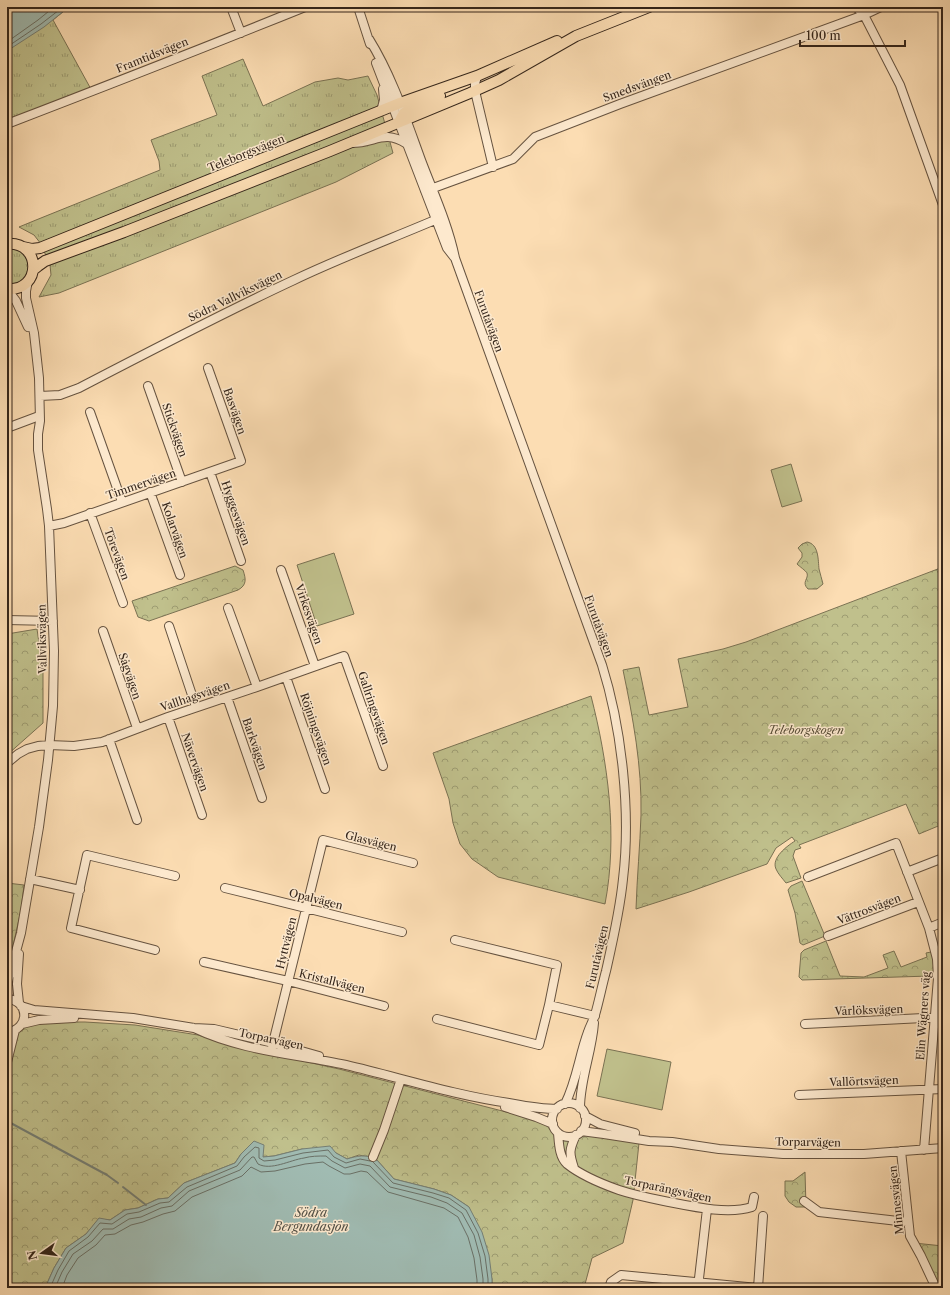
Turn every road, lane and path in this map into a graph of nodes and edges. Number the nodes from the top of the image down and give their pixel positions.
1 (231, 7) edge
2 (305, 7) edge
3 (358, 7) edge
4 (649, 7) edge
5 (856, 7) edge
6 (881, 7) edge
7 (864, 11) edge
8 (241, 33) junction
9 (576, 36) junction
10 (369, 40) junction
11 (379, 70) junction
12 (477, 76) junction
13 (475, 91) junction
14 (397, 105) junction
15 (381, 111) junction
16 (403, 118) junction
17 (7, 124) edge
18 (348, 143) junction
19 (407, 144) junction
20 (493, 167) junction
21 (428, 190) junction
22 (943, 205) edge
23 (439, 218) junction
24 (8, 243) edge
25 (23, 248) junction
26 (33, 270) junction
27 (28, 281) junction
28 (7, 289) edge
29 (34, 343) junction
30 (208, 368) dead end
31 (148, 386) dead end
32 (40, 396) junction
33 (90, 412) dead end
34 (39, 416) junction
35 (7, 428) edge
36 (241, 461) joint
37 (210, 472) junction
38 (182, 482) junction
39 (150, 492) junction
40 (122, 502) junction
41 (90, 513) junction
42 (49, 526) junction
43 (241, 561) dead end
44 (281, 570) dead end
45 (180, 575) dead end
46 (123, 603) dead end
47 (228, 608) dead end
48 (7, 620) edge
49 (53, 621) junction
50 (169, 626) dead end
51 (103, 631) dead end
52 (345, 658) joint
53 (315, 666) junction
54 (286, 677) junction
55 (257, 687) junction
56 (227, 697) junction
57 (196, 707) junction
58 (168, 717) junction
59 (137, 728) junction
60 (109, 739) junction
61 (49, 745) junction
62 (7, 763) edge
63 (383, 766) dead end
64 (325, 789) dead end
65 (262, 798) dead end
66 (202, 815) dead end
67 (137, 820) dead end
68 (323, 840) joint
69 (943, 858) edge
70 (413, 863) dead end
71 (907, 872) junction
72 (175, 876) dead end
73 (808, 877) dead end
74 (30, 879) junction
75 (225, 888) dead end
76 (80, 890) junction
77 (918, 902) junction
78 (306, 908) junction
79 (943, 922) edge
80 (929, 928) junction
81 (402, 932) dead end
82 (21, 933) junction
83 (828, 936) dead end
84 (455, 940) dead end
85 (155, 950) dead end
86 (204, 962) dead end
87 (288, 981) junction
88 (7, 985) edge
89 (7, 999) edge
90 (20, 1004) junction
91 (549, 1005) junction
92 (384, 1006) dead end
93 (113, 1016) junction
94 (595, 1016) junction
95 (934, 1018) junction
96 (943, 1018) edge
97 (437, 1019) dead end
98 (22, 1024) junction
99 (805, 1024) dead end
100 (194, 1028) junction
101 (11, 1031) edge
102 (273, 1043) junction
103 (272, 1052) junction
104 (7, 1062) edge
105 (345, 1065) junction
106 (401, 1079) junction
107 (943, 1089) edge
108 (929, 1090) junction
109 (799, 1095) dead end
110 (483, 1099) junction
111 (565, 1104) junction
112 (580, 1108) junction
113 (557, 1109) junction
114 (585, 1116) junction
115 (553, 1124) junction
116 (558, 1133) junction
117 (579, 1133) junction
118 (672, 1142) junction
119 (943, 1148) edge
120 (924, 1150) junction
121 (901, 1151) junction
122 (373, 1157) dead end
123 (574, 1168) junction
124 (754, 1197) dead end
125 (804, 1201) dead end
126 (707, 1209) junction
127 (763, 1216) dead end
128 (907, 1222) junction
129 (666, 1279) junction
130 (699, 1285) edge
131 (609, 1288) edge
132 (666, 1288) edge
133 (758, 1288) edge
134 (936, 1288) edge

1 - 8 street
2 - 8 street, Framtidsvägen
3 - 10 street
4 - 9 main road, Teleborgsvägen
5 - 7 street
6 - 7 street, Smedsvängen
7 - 20 street, Smedsvängen
7 - 22 street
8 - 17 street, Framtidsvägen
9 - 12 main road, Teleborgsvägen
9 - 13 main road, Teleborgsvägen
10 - 11 street
10 - 14 street
11 - 14 street
11 - 15 street
12 - 13 street
12 - 14 main road, Teleborgsvägen
12 - 16 main road, Teleborgsvägen
13 - 16 main road, Teleborgsvägen
13 - 20 street
14 - 15 main road, Teleborgsvägen
14 - 16 street, Furutåvägen
15 - 25 main road, Teleborgsvägen
16 - 18 main road, Teleborgsvägen
16 - 19 street, Furutåvägen
16 - 21 street, Furutåvägen
18 - 19 street
18 - 26 main road, Teleborgsvägen
19 - 21 street, Furutåvägen
20 - 21 street, Smedsvängen
21 - 23 street, Furutåvägen
23 - 32 street, Södra Vallviksvägen
23 - 94 street, Furutåvägen
24 - 25 main road
25 - 26 main road
26 - 27 main road
27 - 28 main road
27 - 29 street, Vallviksvägen
28 - 29 street, Vallviksvägen
29 - 32 street, Vallviksvägen
30 - 36 street, Basvägen
31 - 38 street, Stickvägen
32 - 34 street, Vallviksvägen
33 - 40 street
34 - 35 street
34 - 42 street, Vallviksvägen
36 - 37 street, Timmervägen
37 - 38 street, Timmervägen
37 - 43 street, Hyggesvägen
38 - 39 street, Timmervägen
39 - 40 street, Timmervägen
39 - 45 street, Kolarvägen
40 - 41 street, Timmervägen
41 - 42 street, Timmervägen
41 - 46 street, Törevägen
42 - 49 street, Vallviksvägen
44 - 53 street, Virkesvägen
47 - 55 street
48 - 49 street
49 - 61 street, Vallviksvägen
50 - 57 street
51 - 59 street, Sågvägen
52 - 53 street, Vallhagsvägen
52 - 63 street, Gallringsvägen
53 - 54 street, Vallhagsvägen
54 - 55 street, Vallhagsvägen
54 - 64 street, Röjningsvägen
55 - 56 street, Vallhagsvägen
56 - 57 street, Vallhagsvägen
56 - 65 street, Barkvägen
57 - 58 street, Vallhagsvägen
58 - 59 street, Vallhagsvägen
58 - 66 street, Nävervägen
59 - 60 street, Vallhagsvägen
60 - 61 street, Vallhagsvägen
60 - 67 street
61 - 62 street, Vallhagsvägen
61 - 74 street, Vallviksvägen
68 - 70 street, Glasvägen
68 - 78 street, Hyttvägen
69 - 71 street
71 - 73 street, Elin Wägners väg
71 - 77 street, Elin Wägners väg
72 - 76 street
74 - 76 street
74 - 82 street, Vallviksvägen
75 - 78 street, Opalvägen
76 - 85 street
77 - 80 street, Elin Wägners väg
77 - 83 street, Vättrosvägen
78 - 81 street, Opalvägen
78 - 87 street, Hyttvägen
79 - 80 street
80 - 95 street, Elin Wägners väg
82 - 88 street, Vallviksvägen
82 - 90 street, Vallviksvägen
84 - 91 street
86 - 87 street, Kristallvägen
87 - 92 street, Kristallvägen
87 - 102 street, Hyttvägen
89 - 90 street, Torparvägen
90 - 93 street, Torparvägen
90 - 98 street, Vallviksvägen
91 - 94 street
91 - 97 street
93 - 98 street, Torparvägen
93 - 100 street, Torparvägen
94 - 111 street, Furutåvägen
94 - 112 street, Furutåvägen
95 - 96 street, Vårlöksvägen
95 - 99 street, Vårlöksvägen
95 - 108 street, Elin Wägners väg
98 - 101 street
100 - 102 street, Torparvägen
100 - 103 street, Torparvägen
101 - 104 street
102 - 103 street, Hyttvägen
102 - 105 street, Torparvägen
103 - 105 street, Torparvägen
105 - 106 street, Torparvägen
106 - 110 street, Torparvägen
106 - 122 street
107 - 108 street, Vallörtsvägen
108 - 109 street, Vallörtsvägen
108 - 120 street, Elin Wägners väg
110 - 113 street, Torparvägen
110 - 115 street, Torparvägen
111 - 112 street
111 - 113 street
112 - 114 street
113 - 115 street
114 - 117 street
114 - 118 street, Torparvägen
115 - 116 street
116 - 117 street
116 - 123 street, Torparängsvägen
117 - 118 street, Torparvägen
117 - 123 street
118 - 121 street, Torparvägen
119 - 120 street, Torparvägen
120 - 121 street, Torparvägen
121 - 128 street, Minnesvägen
123 - 126 street, Torparängsvägen
124 - 126 street, Torparängsvägen
125 - 128 street
126 - 130 street
127 - 133 street
128 - 134 street, Minnesvägen
129 - 130 street
129 - 131 street
129 - 132 street
130 - 133 street

